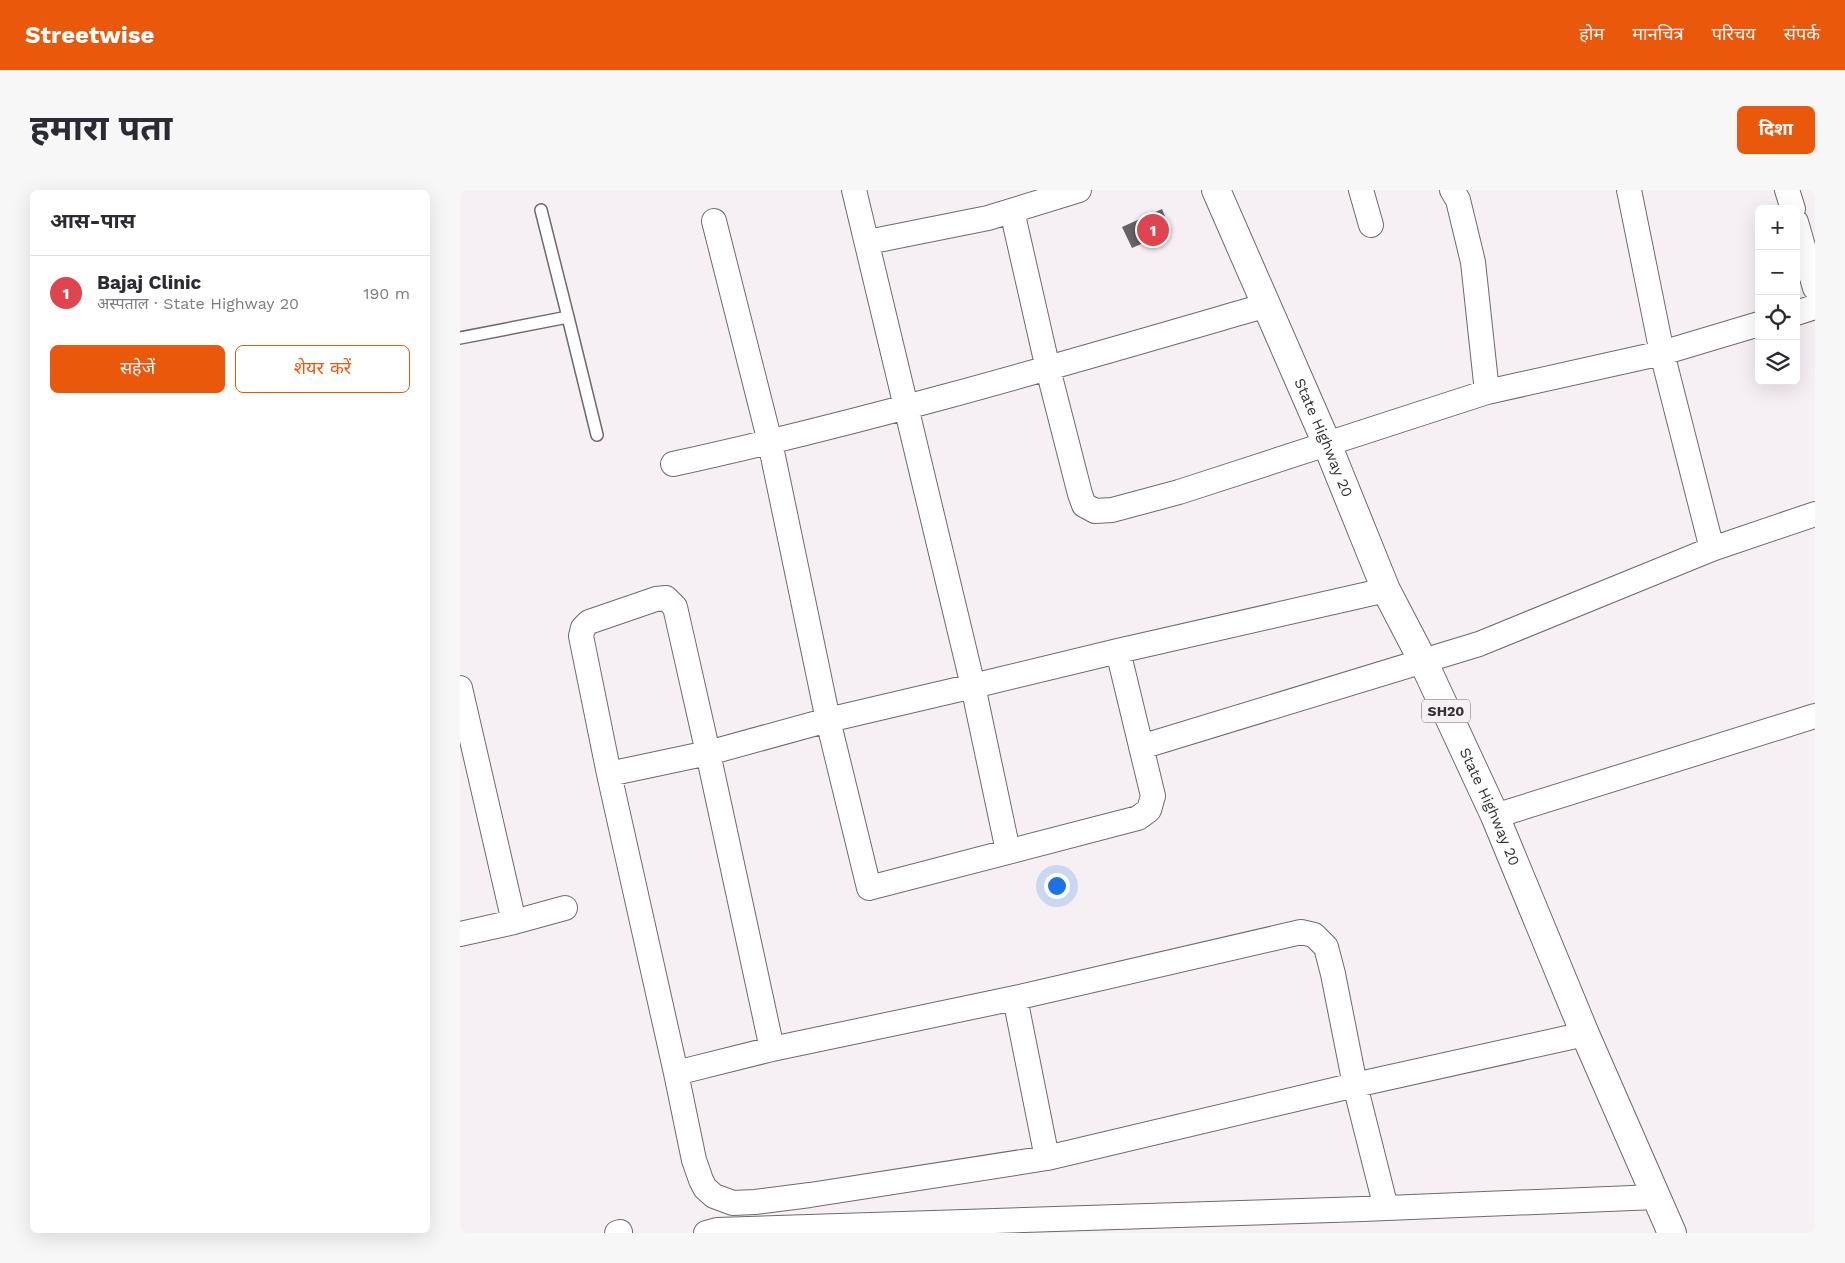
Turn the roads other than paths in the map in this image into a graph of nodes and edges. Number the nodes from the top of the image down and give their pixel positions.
1 (854, 190) edge
2 (1079, 190) edge
3 (1216, 190) edge
4 (1361, 190) edge
5 (1452, 190) edge
6 (1629, 190) edge
7 (1787, 190) edge
8 (1792, 205) edge
9 (541, 210) dead end
10 (1012, 211) junction
11 (714, 221) dead end
12 (1371, 225) dead end
13 (1800, 236) edge
14 (868, 242) junction
15 (1815, 288) edge
16 (1267, 306) junction
17 (1815, 307) edge
18 (1800, 312) edge
19 (568, 318) junction
20 (1755, 325) edge
21 (460, 338) edge
22 (1662, 353) junction
23 (1048, 369) junction
24 (1487, 392) junction
25 (907, 407) junction
26 (597, 435) dead end
27 (770, 442) junction
28 (1327, 444) junction
29 (674, 464) dead end
30 (1815, 514) edge
31 (1712, 549) junction
32 (1386, 590) junction
33 (1118, 650) junction
34 (1423, 661) junction
35 (974, 686) junction
36 (460, 688) edge
37 (1815, 716) edge
38 (828, 720) junction
39 (1141, 747) junction
40 (708, 753) junction
41 (609, 774) junction
42 (1495, 816) junction
43 (1008, 850) junction
44 (565, 908) dead end
45 (514, 922) junction
46 (460, 934) edge
47 (1015, 998) junction
48 (1585, 1034) junction
49 (772, 1049) junction
50 (676, 1073) junction
51 (1355, 1085) junction
52 (1046, 1158) junction
53 (1656, 1197) junction
54 (1386, 1208) junction
55 (706, 1233) edge
56 (1672, 1233) edge

1 - 14 street
2 - 10 street
3 - 16 main road, State Highway 20 / SH20
4 - 12 street
5 - 24 street
6 - 22 street
7 - 8 street
9 - 19 lane
10 - 14 street
10 - 23 street
11 - 27 street
13 - 15 street
14 - 25 street
16 - 23 street
16 - 28 main road, State Highway 20 / SH20
17 - 18 street
19 - 21 lane
19 - 26 lane
20 - 22 street
22 - 24 street
22 - 31 street
23 - 25 street
23 - 28 street
24 - 28 street
25 - 27 street
25 - 35 street
27 - 29 street
27 - 38 street
28 - 32 main road, State Highway 20 / SH20
30 - 31 street
31 - 34 street
32 - 33 street
32 - 34 main road, State Highway 20 / SH20
33 - 35 street
33 - 39 street
34 - 39 street
34 - 42 main road, State Highway 20 / SH20
35 - 38 street
35 - 43 street
36 - 45 street
37 - 42 street
38 - 40 street
38 - 43 street
39 - 43 street
40 - 41 street
40 - 41 street
40 - 49 street
41 - 50 street
42 - 48 main road, State Highway 20 / SH20
44 - 45 street
45 - 46 street
47 - 49 street
47 - 51 street
47 - 52 street
48 - 51 street
48 - 53 main road, State Highway 20 / SH20
49 - 50 street
50 - 52 street
51 - 52 street
51 - 54 street
53 - 54 street
53 - 56 main road, State Highway 20 / SH20
54 - 55 street

